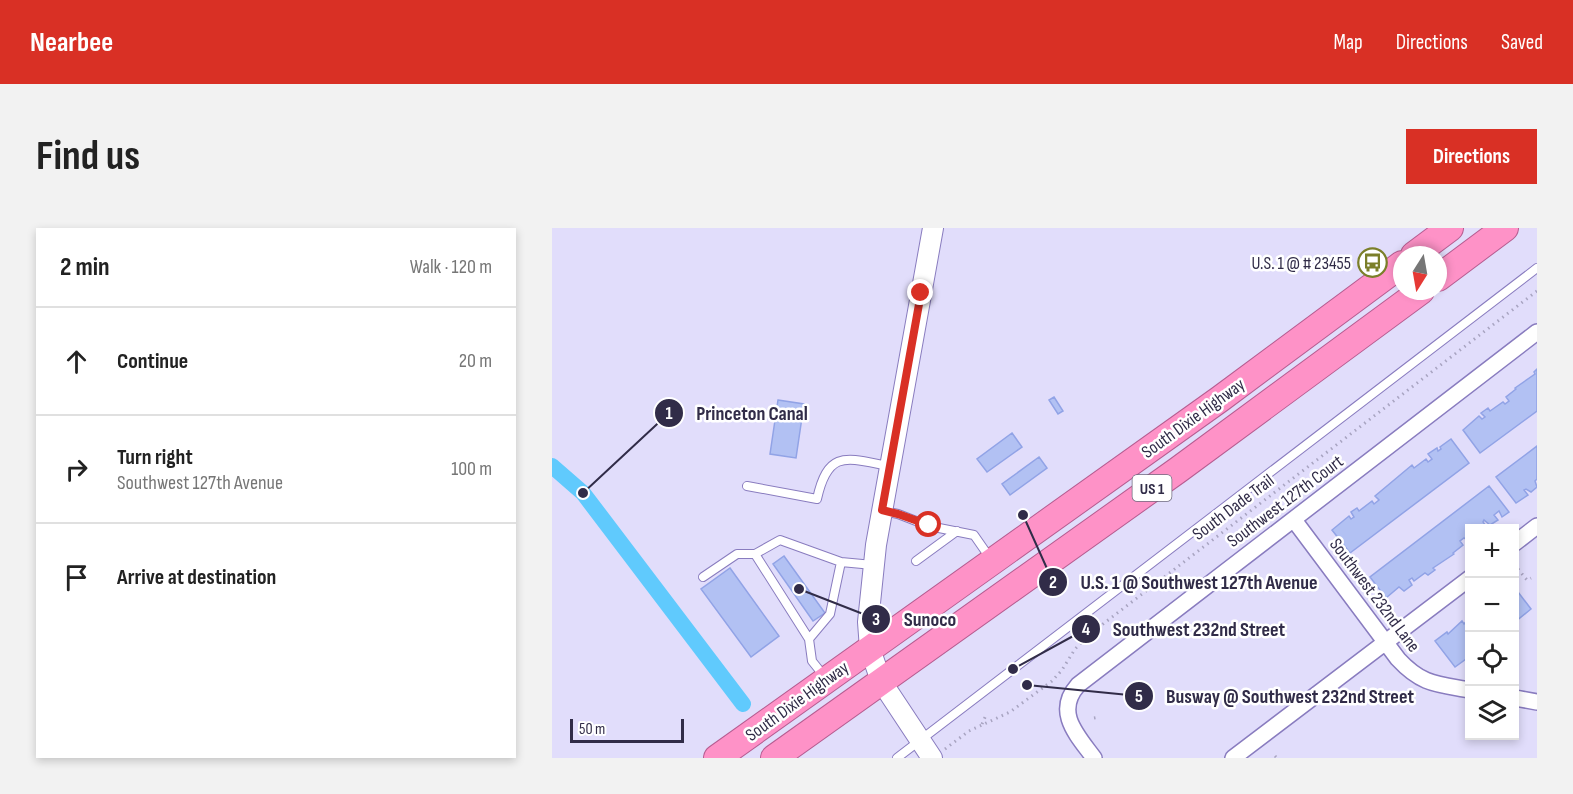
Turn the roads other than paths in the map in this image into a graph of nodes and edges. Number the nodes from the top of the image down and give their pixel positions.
1 (933, 228) edge
2 (1450, 228) edge
3 (1502, 229) edge
4 (1426, 246) edge
5 (1537, 268) edge
6 (1393, 271) edge
7 (1447, 271) edge
8 (1409, 300) edge
9 (1537, 332) edge
10 (1220, 399) junction
11 (890, 466) junction
12 (747, 486) dead end
13 (882, 510) junction
14 (1294, 520) junction
15 (1537, 526) edge
16 (957, 531) junction
17 (1519, 540) edge
18 (754, 554) junction
19 (916, 561) dead end
20 (842, 562) junction
21 (993, 562) junction
22 (874, 566) junction
23 (703, 577) dead end
24 (1465, 582) edge
25 (808, 639) junction
26 (1385, 642) junction
27 (870, 649) junction
28 (826, 680) junction
29 (881, 681) junction
30 (1465, 689) edge
31 (1519, 699) edge
32 (1537, 702) edge
33 (920, 741) junction
34 (717, 758) edge
35 (742, 758) edge
36 (774, 758) edge
37 (897, 758) edge
38 (932, 758) edge
39 (1094, 758) edge
40 (1233, 758) edge

1 - 11 street
2 - 4 highway
3 - 7 highway
5 - 33 lane
6 - 10 highway, South Dixie Highway / US 1
8 - 29 highway, South Dixie Highway / US 1
9 - 14 street, Southwest 127th Court
10 - 21 highway, South Dixie Highway / US 1
10 - 29 highway
11 - 12 lane
11 - 13 street
13 - 16 lane
13 - 22 street
14 - 26 street, Southwest 232nd Lane
14 - 39 street, Southwest 127th Court
15 - 17 street
16 - 19 lane
16 - 21 lane
18 - 20 lane
18 - 23 lane
18 - 25 lane
20 - 22 lane
20 - 25 lane
21 - 27 highway, South Dixie Highway / US 1
22 - 27 street
24 - 26 street
25 - 28 lane
26 - 30 street, Southwest 232nd Lane
26 - 40 street
27 - 28 highway, South Dixie Highway / US 1
27 - 29 street
27 - 35 highway
28 - 34 highway, South Dixie Highway / US 1
29 - 33 street
29 - 36 highway, South Dixie Highway / US 1
31 - 32 street
33 - 37 lane
33 - 38 street

